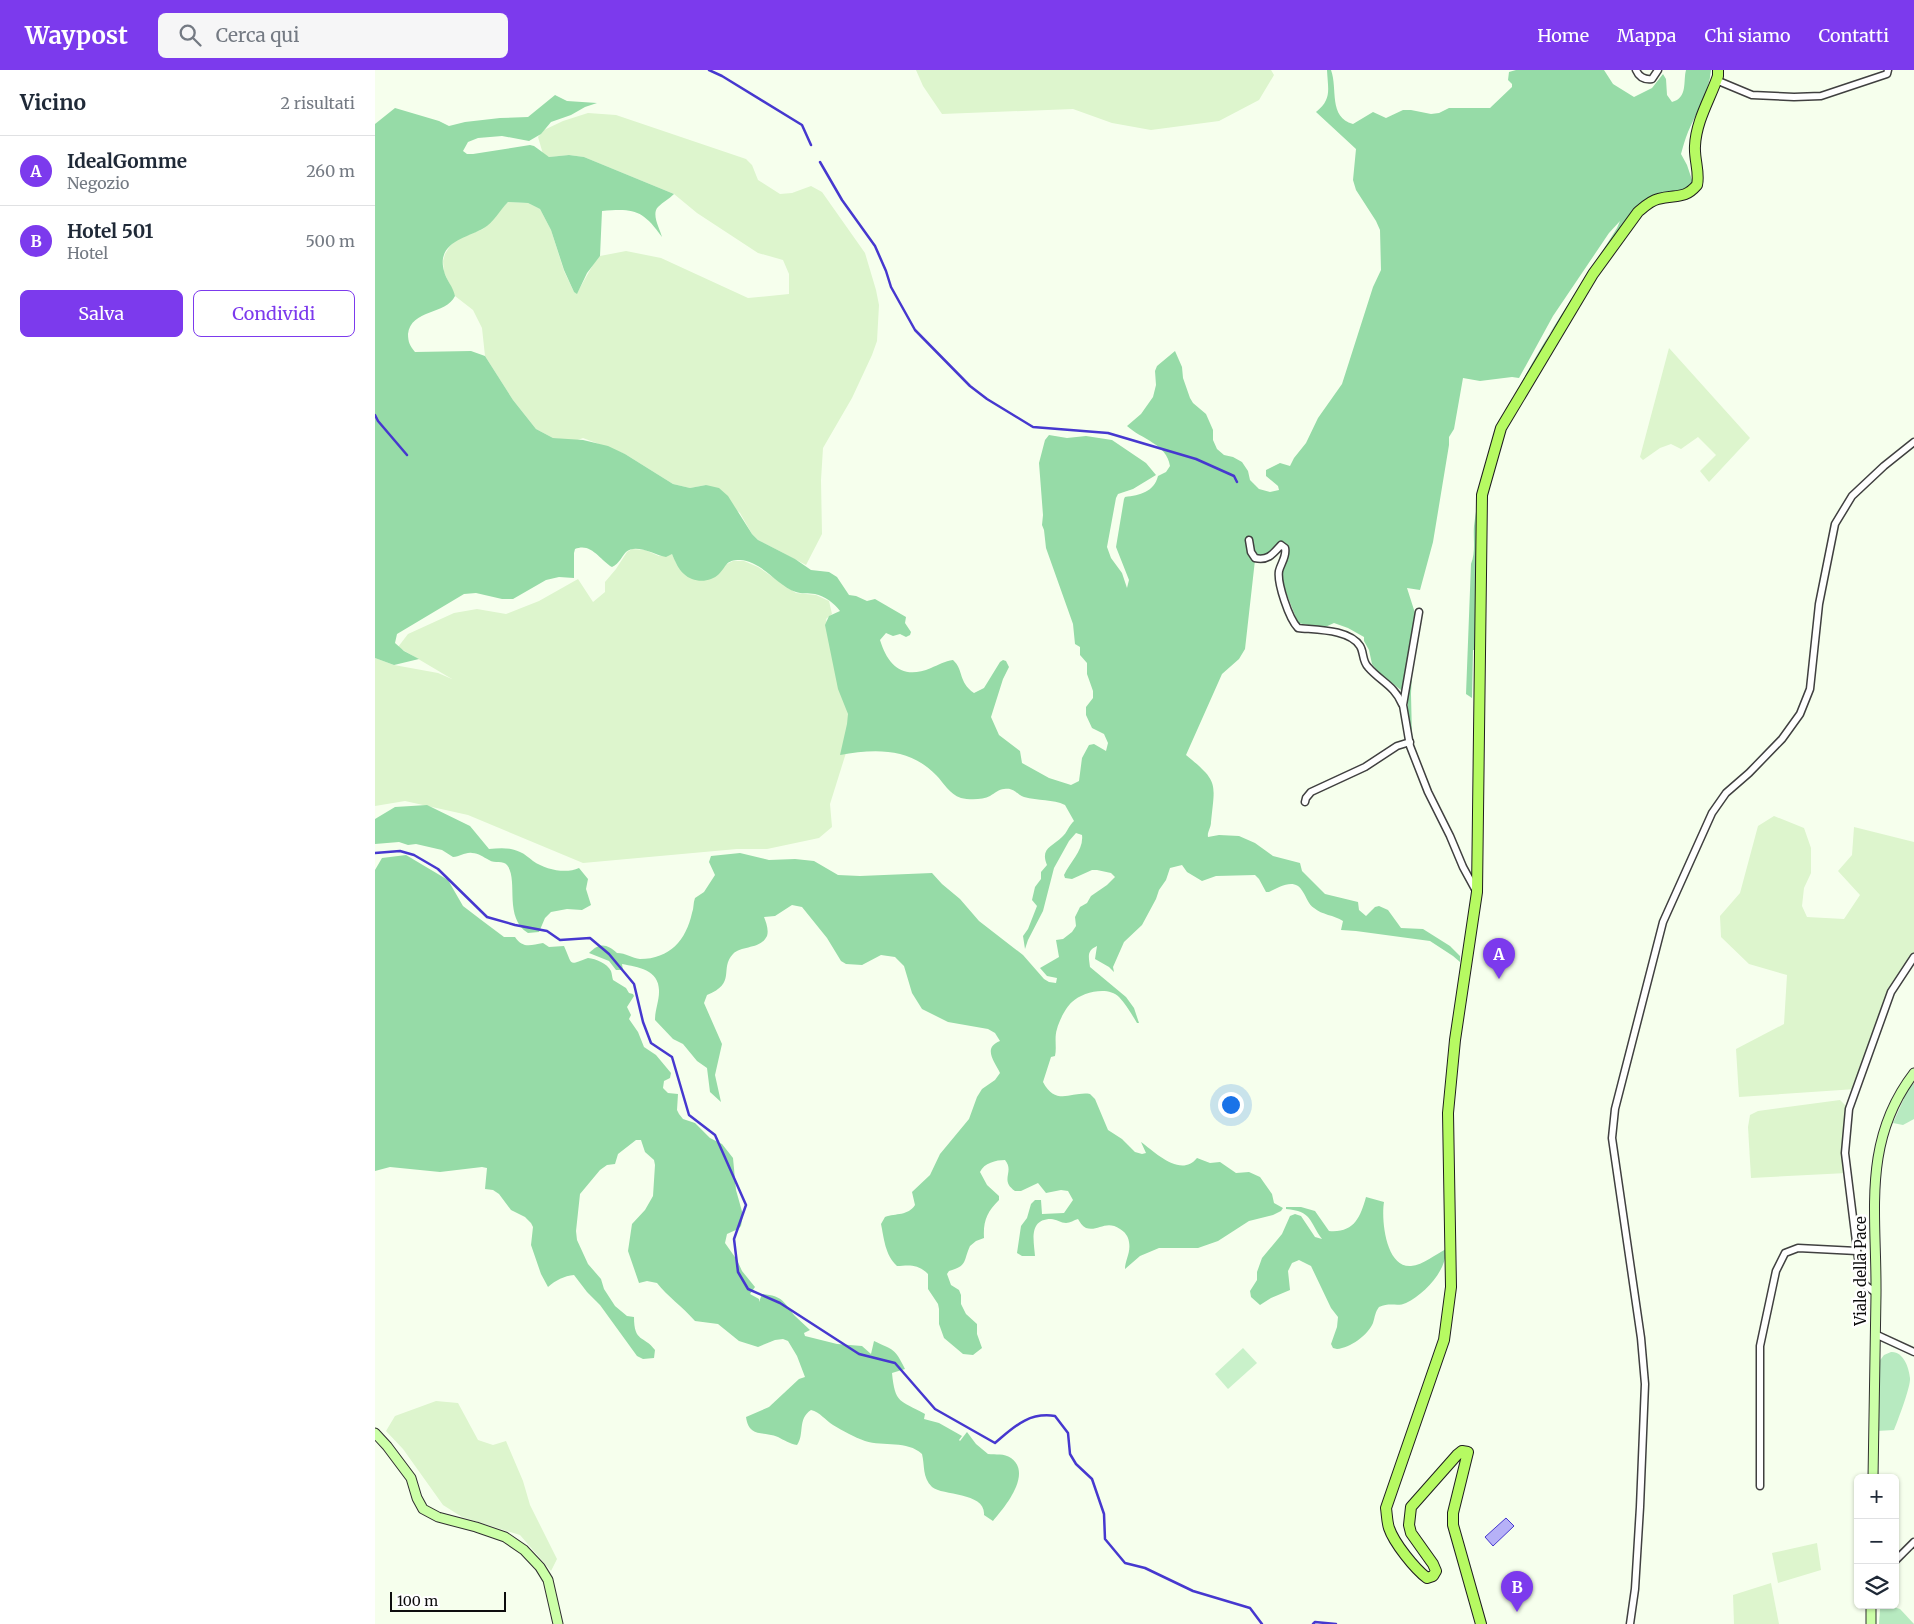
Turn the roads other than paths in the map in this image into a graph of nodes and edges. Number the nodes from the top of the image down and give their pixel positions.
1 (1636, 70) edge
2 (1658, 70) edge
3 (1888, 70) edge
4 (1717, 75) edge
5 (1914, 442) edge
6 (1249, 540) dead end
7 (1419, 612) dead end
8 (1403, 705) junction
9 (1410, 742) junction
10 (1305, 802) dead end
11 (1477, 892) junction
12 (1914, 957) edge
13 (1914, 1073) edge
14 (1857, 1251) junction
15 (1876, 1293) junction
16 (1875, 1334) junction
17 (1914, 1352) edge
18 (375, 1433) edge
19 (1873, 1474) edge
20 (1760, 1486) dead end
21 (1914, 1542) edge
22 (1899, 1557) edge
23 (1871, 1609) edge
24 (558, 1624) edge
25 (1481, 1624) edge
26 (1631, 1624) edge
27 (1871, 1624) edge

1 - 2 street
3 - 4 street
4 - 11 main road
5 - 26 street
6 - 8 street
7 - 8 street
8 - 9 street
9 - 10 street
9 - 11 street
11 - 25 main road
12 - 14 street
13 - 15 main road, Viale della Pace
14 - 15 street
14 - 20 street
15 - 16 main road, Viale della Pace
16 - 17 street
16 - 19 main road, Viale della Pace
18 - 24 main road
21 - 22 street
23 - 27 main road

